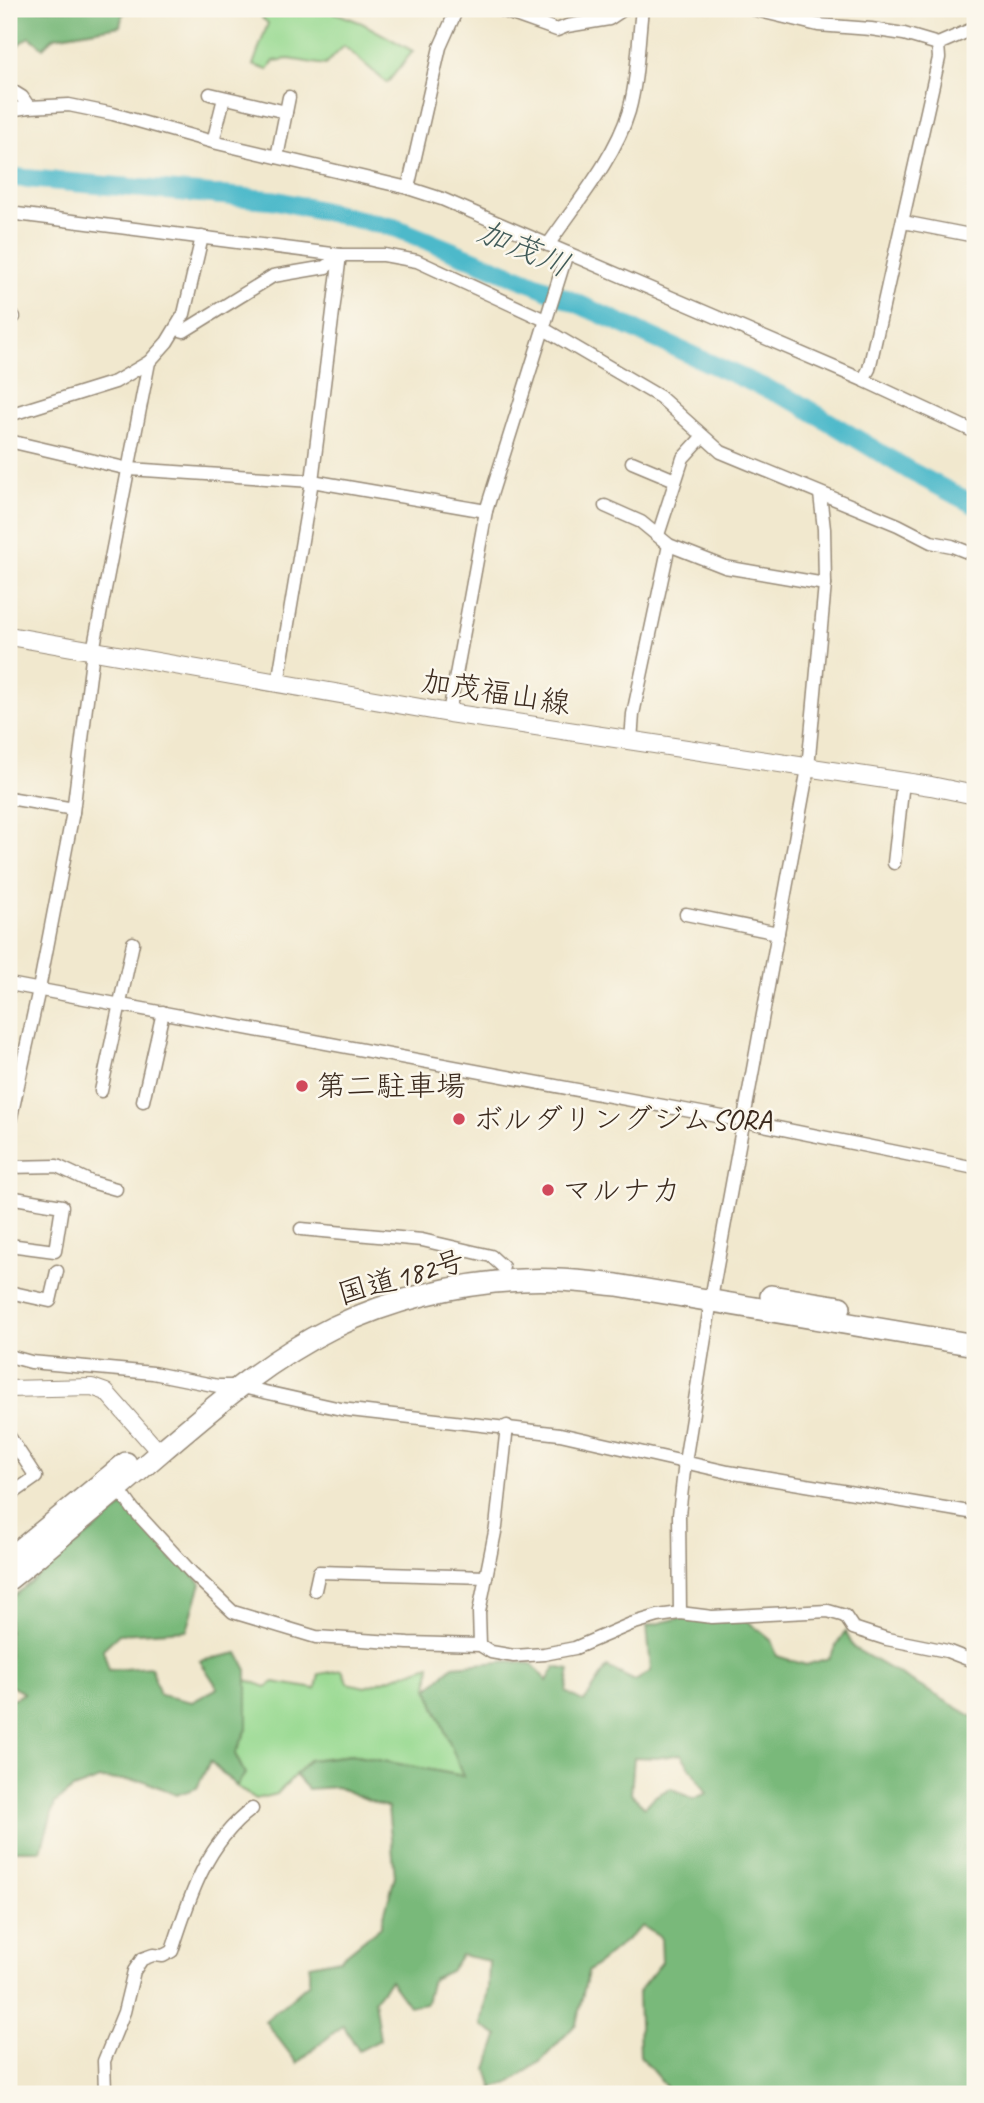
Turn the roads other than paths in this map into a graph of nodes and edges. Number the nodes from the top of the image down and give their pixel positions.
1 (457, 9) edge
2 (498, 9) edge
3 (624, 9) edge
4 (642, 9) edge
5 (752, 9) edge
6 (975, 27) edge
7 (938, 44) junction
8 (9, 89) edge
9 (210, 94) dead end
10 (289, 97) dead end
11 (224, 98) junction
12 (29, 107) junction
13 (9, 110) edge
14 (286, 112) junction
15 (213, 142) junction
16 (277, 157) junction
17 (408, 188) junction
18 (9, 213) edge
19 (903, 222) junction
20 (975, 236) edge
21 (202, 237) junction
22 (548, 245) junction
23 (567, 253) junction
24 (340, 255) junction
25 (544, 324) junction
26 (177, 328) junction
27 (149, 362) junction
28 (863, 380) junction
29 (9, 415) edge
30 (975, 432) edge
31 (703, 436) junction
32 (9, 441) edge
33 (632, 462) dead end
34 (129, 469) junction
35 (675, 480) junction
36 (312, 481) junction
37 (820, 494) junction
38 (605, 506) dead end
39 (486, 511) junction
40 (658, 535) junction
41 (669, 545) junction
42 (975, 555) edge
43 (825, 584) junction
44 (9, 636) edge
45 (93, 651) junction
46 (278, 683) junction
47 (449, 713) junction
48 (631, 741) junction
49 (808, 768) junction
50 (903, 782) junction
51 (975, 795) edge
52 (9, 798) edge
53 (73, 811) junction
54 (894, 863) dead end
55 (686, 915) dead end
56 (778, 933) junction
57 (133, 943) dead end
58 (9, 984) edge
59 (39, 989) junction
60 (120, 1004) junction
61 (163, 1012) junction
62 (101, 1091) dead end
63 (143, 1101) dead end
64 (744, 1121) junction
65 (9, 1126) edge
66 (9, 1167) edge
67 (975, 1168) edge
68 (116, 1189) dead end
69 (9, 1197) edge
70 (301, 1229) dead end
71 (9, 1245) edge
72 (503, 1267) junction
73 (57, 1271) dead end
74 (9, 1292) edge
75 (711, 1295) junction
76 (975, 1330) edge
77 (975, 1345) edge
78 (9, 1356) edge
79 (228, 1386) junction
80 (9, 1389) edge
81 (507, 1426) junction
82 (9, 1436) edge
83 (155, 1448) junction
84 (685, 1462) junction
85 (113, 1482) junction
86 (9, 1496) edge
87 (975, 1513) edge
88 (9, 1559) edge
89 (486, 1577) junction
90 (9, 1579) edge
91 (315, 1590) dead end
92 (680, 1613) junction
93 (480, 1645) junction
94 (975, 1662) edge
95 (252, 1809) dead end
96 (103, 2094) edge

1 - 17 street
2 - 3 street
4 - 22 street
5 - 7 street
6 - 7 street
7 - 19 street
8 - 12 street
9 - 11 street
10 - 14 street
11 - 14 street
11 - 15 street
12 - 13 street
12 - 15 street
14 - 16 street
15 - 16 street
16 - 17 street
17 - 22 street
18 - 21 street
19 - 20 street
19 - 28 street
21 - 24 street
21 - 26 street
22 - 23 street
23 - 25 street
23 - 28 street
24 - 25 street
24 - 26 street
24 - 36 street
25 - 31 street
25 - 39 street
26 - 27 street
27 - 29 street
27 - 34 street
28 - 30 street
31 - 35 street
31 - 37 street
32 - 34 street
33 - 35 street
34 - 36 street
34 - 45 street
35 - 40 street
36 - 39 street
36 - 46 street
37 - 42 street
37 - 43 street
38 - 40 street
39 - 47 street
40 - 41 street
41 - 43 street
41 - 48 street
43 - 49 street
44 - 45 main road, 加茂福山線
45 - 46 main road, 加茂福山線
45 - 53 street
46 - 47 main road, 加茂福山線
47 - 48 main road, 加茂福山線
48 - 49 main road, 加茂福山線
49 - 50 main road, 加茂福山線
49 - 56 street
50 - 51 main road, 加茂福山線
50 - 54 street
52 - 53 street
53 - 59 street
55 - 56 street
56 - 64 street
57 - 60 street
58 - 59 street
59 - 60 street
59 - 65 street
60 - 61 street
60 - 62 street
61 - 63 street
61 - 64 street
64 - 67 street
64 - 75 street
66 - 68 street
69 - 71 street
70 - 72 street
72 - 75 highway, 国道182号
72 - 79 highway, 国道182号
73 - 74 street
75 - 76 highway, 国道182号
75 - 77 highway, 国道182号
75 - 79 highway, 国道182号
75 - 84 street
78 - 79 street
79 - 81 street
79 - 83 highway, 国道182号
80 - 83 street
81 - 84 street
81 - 89 street
82 - 86 street
83 - 85 highway, 国道182号
84 - 87 street
84 - 92 street
85 - 88 highway, 国道182号
85 - 90 highway, 国道182号
85 - 93 street
89 - 91 street
89 - 93 street
92 - 93 street
92 - 94 street
95 - 96 street

